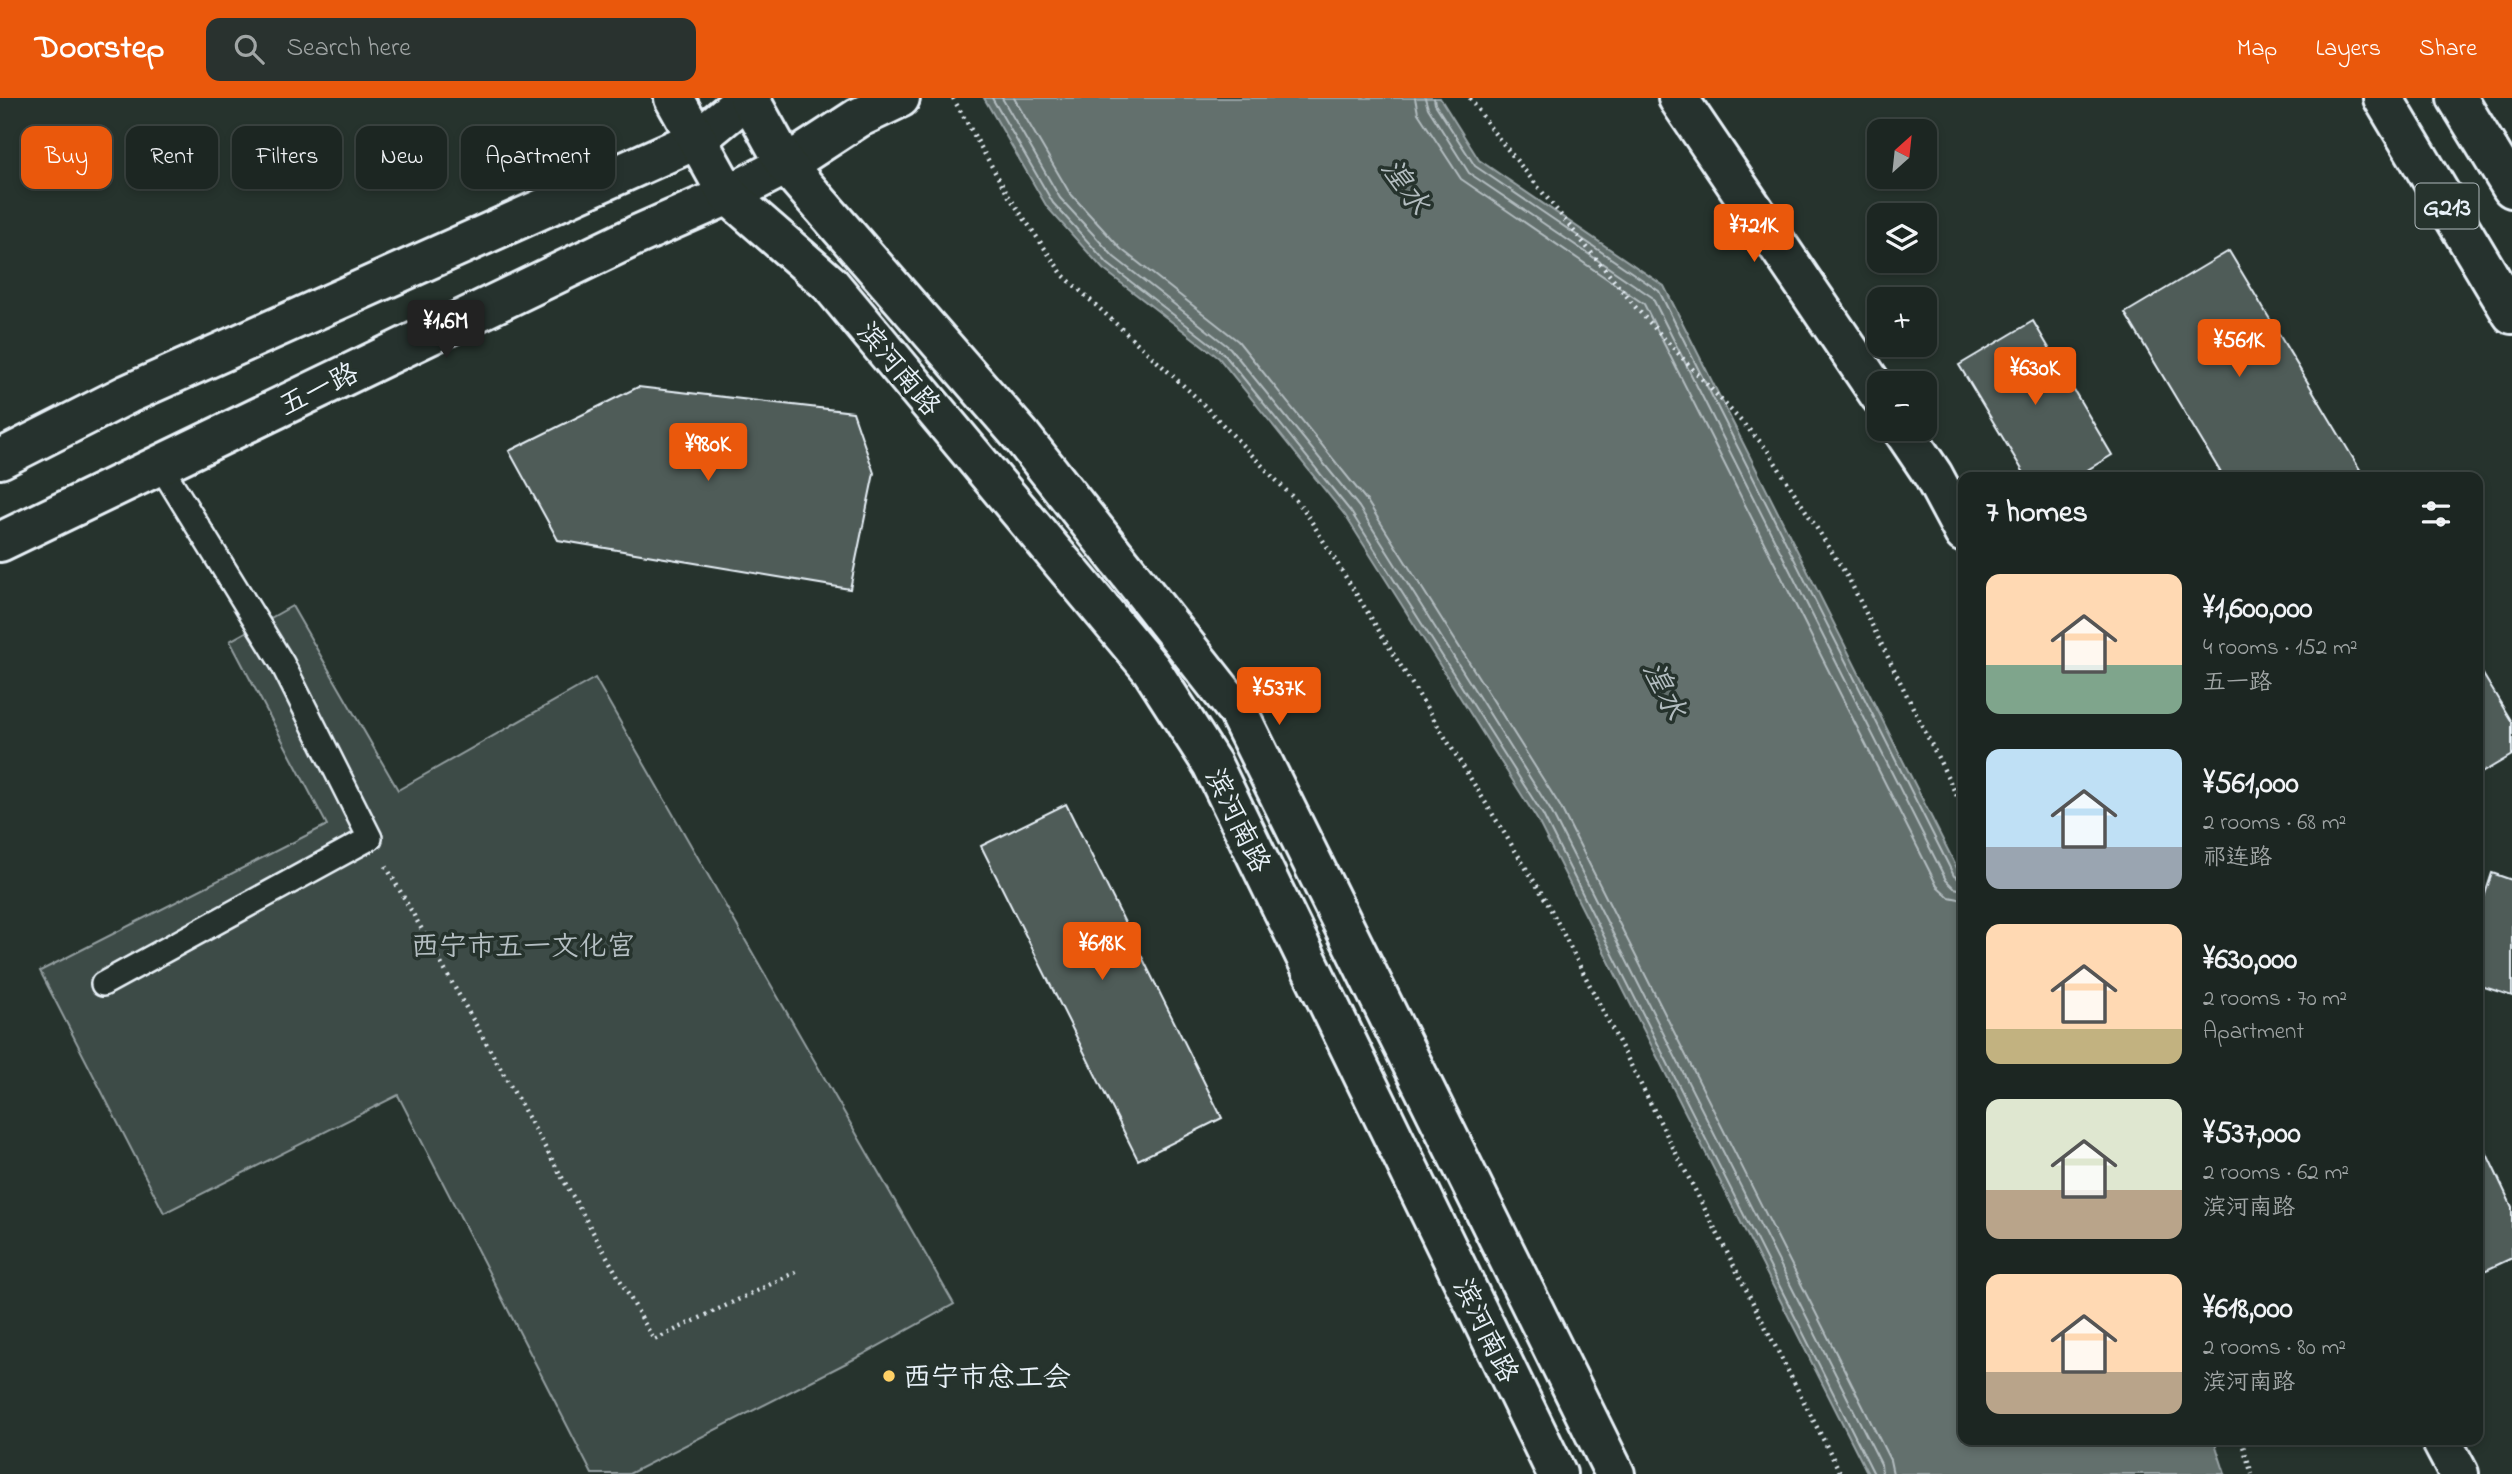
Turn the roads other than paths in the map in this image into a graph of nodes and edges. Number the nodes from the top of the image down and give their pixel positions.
1 (674, 98) edge
2 (748, 98) edge
3 (900, 98) edge
4 (1678, 98) edge
5 (2383, 98) edge
6 (2457, 98) edge
7 (696, 140) junction
8 (786, 165) junction
9 (2512, 188) edge
10 (728, 195) junction
11 (2512, 314) edge
12 (1867, 377) edge
13 (1910, 441) edge
14 (0, 459) edge
15 (160, 465) junction
16 (1958, 522) edge
17 (0, 542) edge
18 (103, 984) dead end
19 (2444, 1445) edge
20 (1557, 1474) edge
21 (1615, 1474) edge
22 (2459, 1474) edge

1 - 7 main road, 滨河南路
2 - 7 main road
2 - 8 main road
3 - 8 main road, 五一路
4 - 12 main road
5 - 11 main road, G213
6 - 9 main road, G213
7 - 10 main road, 滨河南路
7 - 14 main road
8 - 10 main road, 五一路
8 - 21 main road
10 - 15 main road, 五一路
10 - 20 main road, 滨河南路
13 - 16 main road
15 - 17 main road, 五一路
15 - 18 lane
19 - 22 main road

